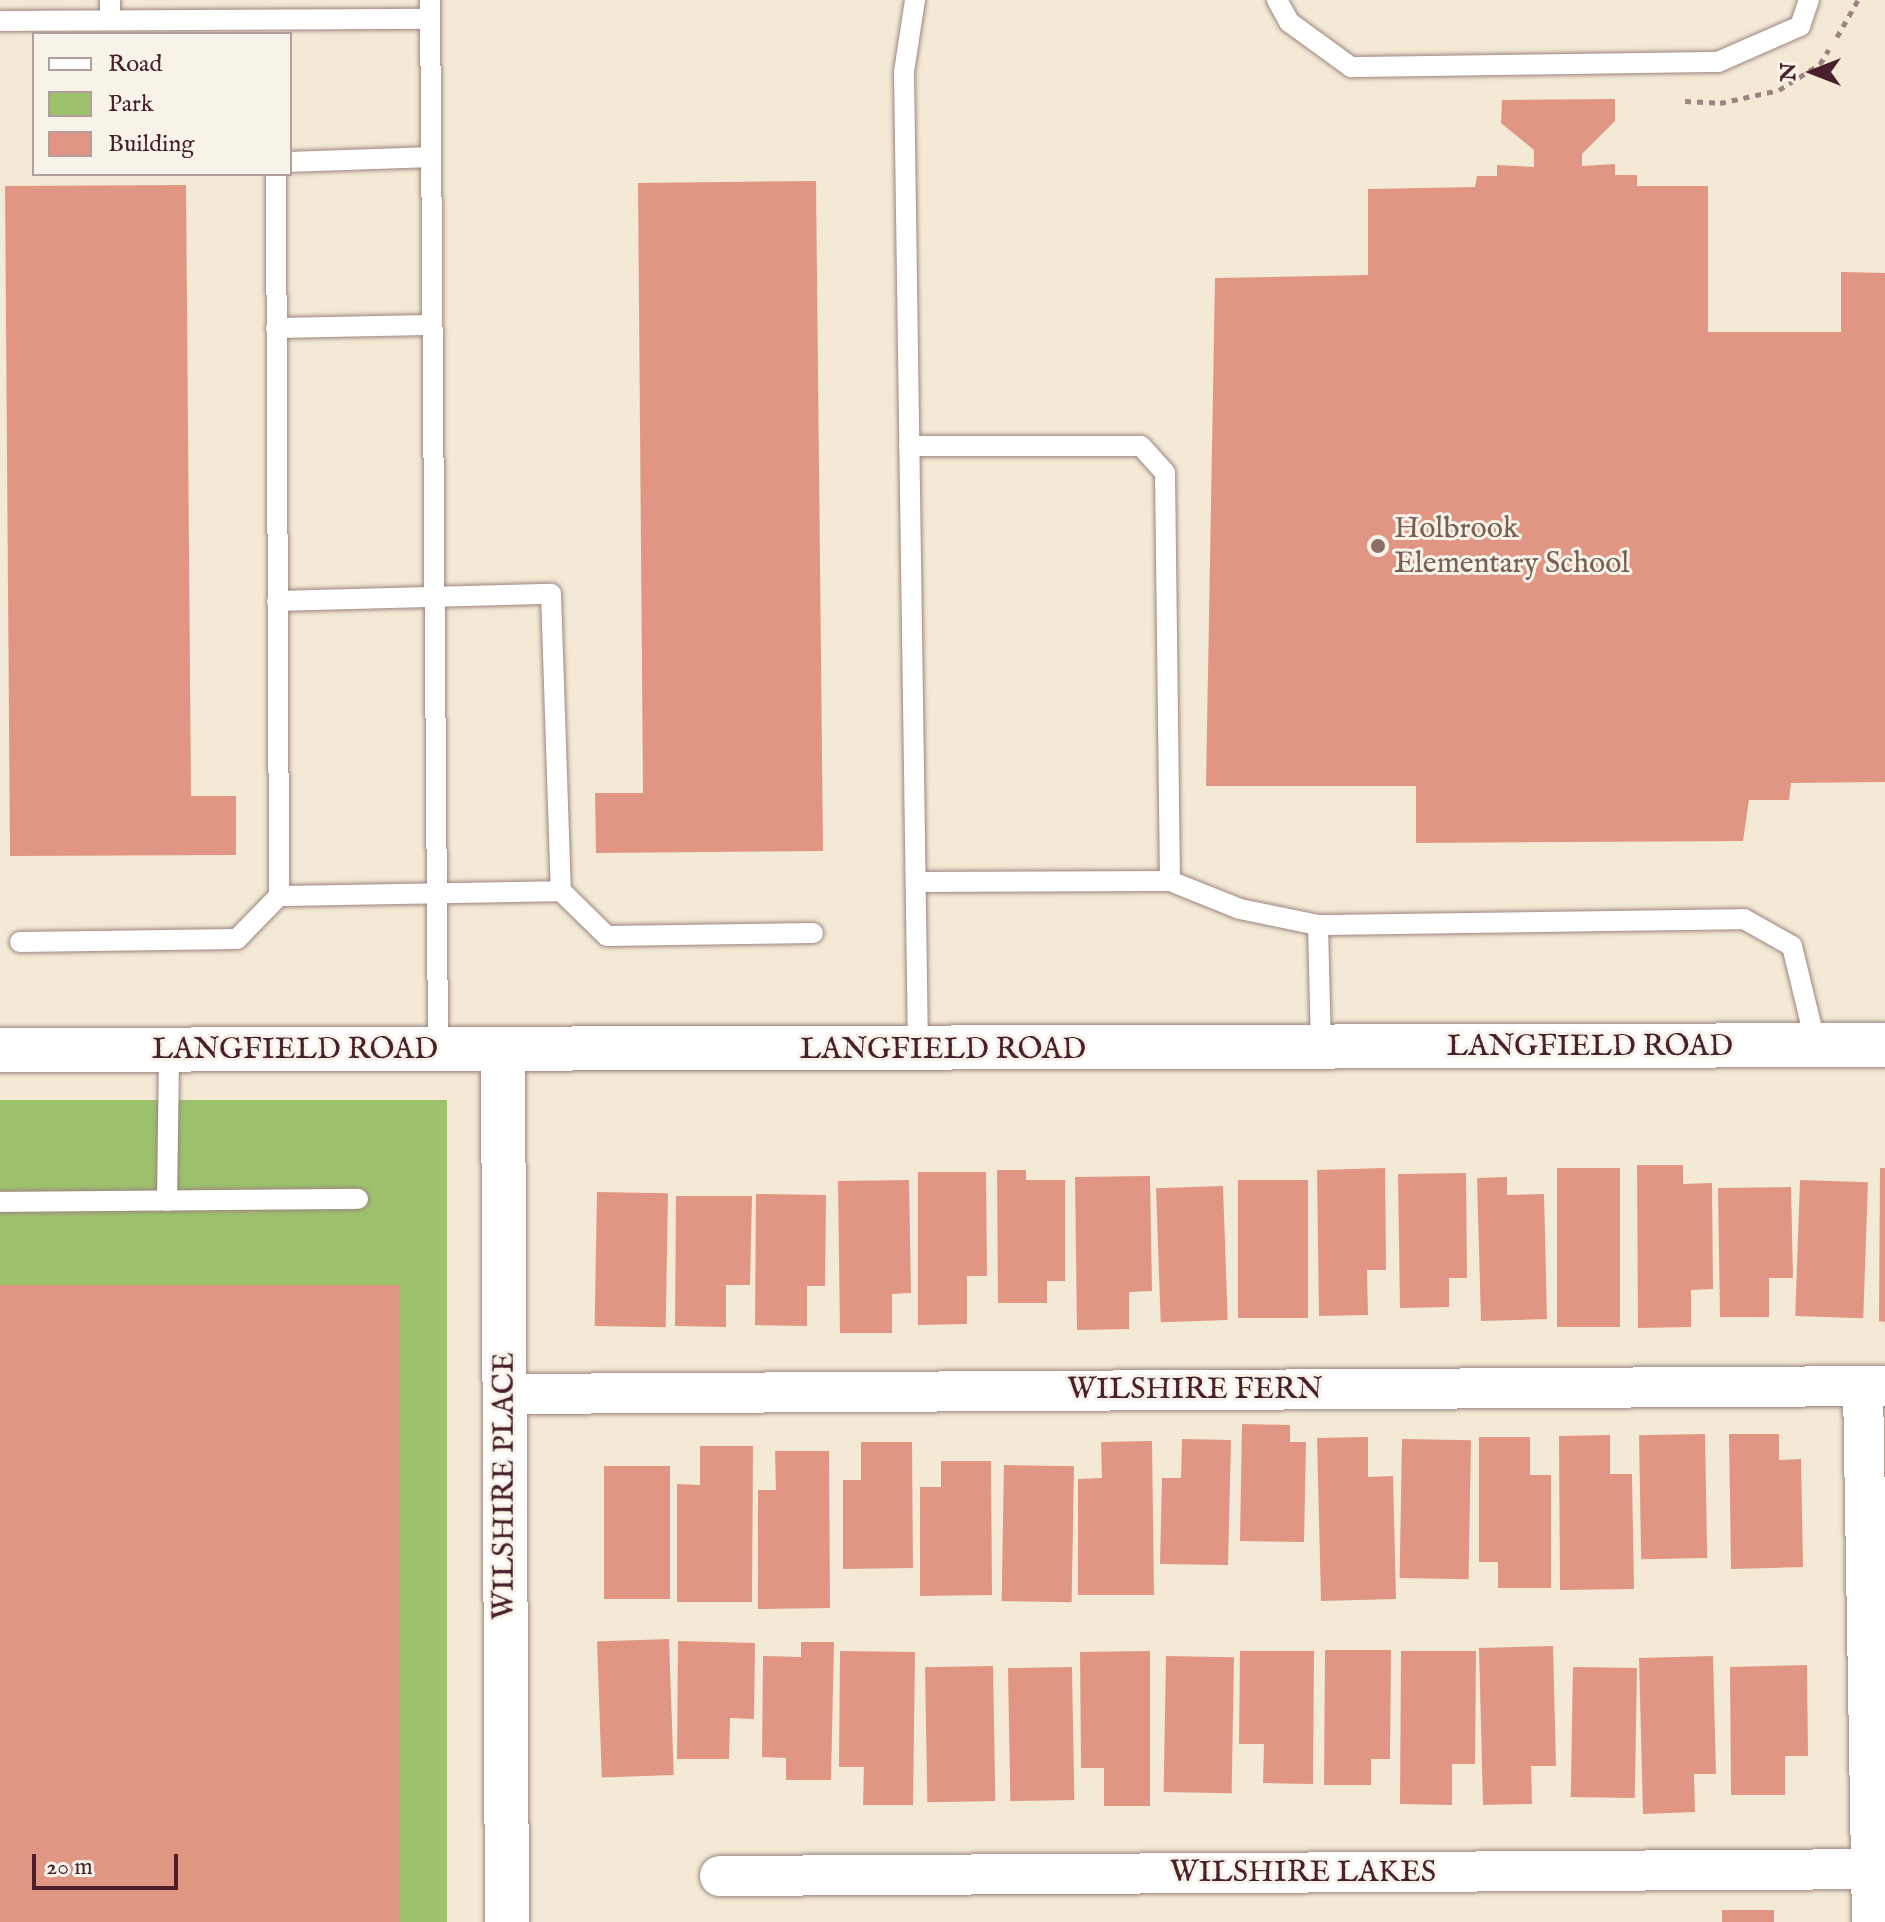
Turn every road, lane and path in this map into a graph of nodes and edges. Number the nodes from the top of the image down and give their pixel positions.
1 (915, 0) edge
2 (1277, 0) edge
3 (1809, 0) edge
4 (430, 9) edge
5 (110, 10) edge
6 (313, 10) edge
7 (0, 21) edge
8 (430, 157) junction
9 (292, 162) edge
10 (276, 176) edge
11 (430, 325) junction
12 (276, 328) junction
13 (909, 446) junction
14 (433, 591) junction
15 (277, 601) junction
16 (1170, 881) junction
17 (916, 882) junction
18 (561, 891) junction
19 (279, 896) junction
20 (436, 896) junction
21 (1318, 925) junction
22 (813, 933) dead end
23 (20, 942) dead end
24 (1816, 1045) junction
25 (1885, 1045) edge
26 (1321, 1048) junction
27 (0, 1050) edge
28 (169, 1050) junction
29 (438, 1050) junction
30 (503, 1050) junction
31 (918, 1050) junction
32 (358, 1199) dead end
33 (167, 1201) junction
34 (0, 1202) edge
35 (1874, 1386) edge
36 (505, 1394) junction
37 (1878, 1869) edge
38 (720, 1876) dead end
39 (507, 1922) edge
40 (1872, 1922) edge

1 - 13 lane
2 - 3 lane
4 - 6 lane
4 - 8 lane
5 - 6 lane
5 - 7 lane
8 - 9 lane
8 - 11 lane
10 - 12 lane
11 - 12 lane
11 - 14 lane
12 - 15 lane
13 - 16 lane
13 - 17 lane
14 - 15 lane
14 - 18 lane
14 - 20 lane
15 - 19 lane
16 - 17 lane
16 - 21 lane
17 - 31 lane
18 - 20 lane
18 - 22 lane
19 - 20 lane
19 - 23 lane
20 - 29 lane
21 - 24 lane
21 - 26 lane
24 - 25 street, LANGFIELD ROAD
24 - 26 street, LANGFIELD ROAD
26 - 31 street, LANGFIELD ROAD
27 - 28 street, LANGFIELD ROAD
28 - 29 street, LANGFIELD ROAD
28 - 33 lane
29 - 30 street, LANGFIELD ROAD
30 - 31 street, LANGFIELD ROAD
30 - 36 street, WILSHIRE PLACE
32 - 33 lane
33 - 34 lane
35 - 36 street, WILSHIRE FERN
35 - 37 street
36 - 39 street, WILSHIRE PLACE
37 - 38 street, WILSHIRE LAKES
37 - 40 street

